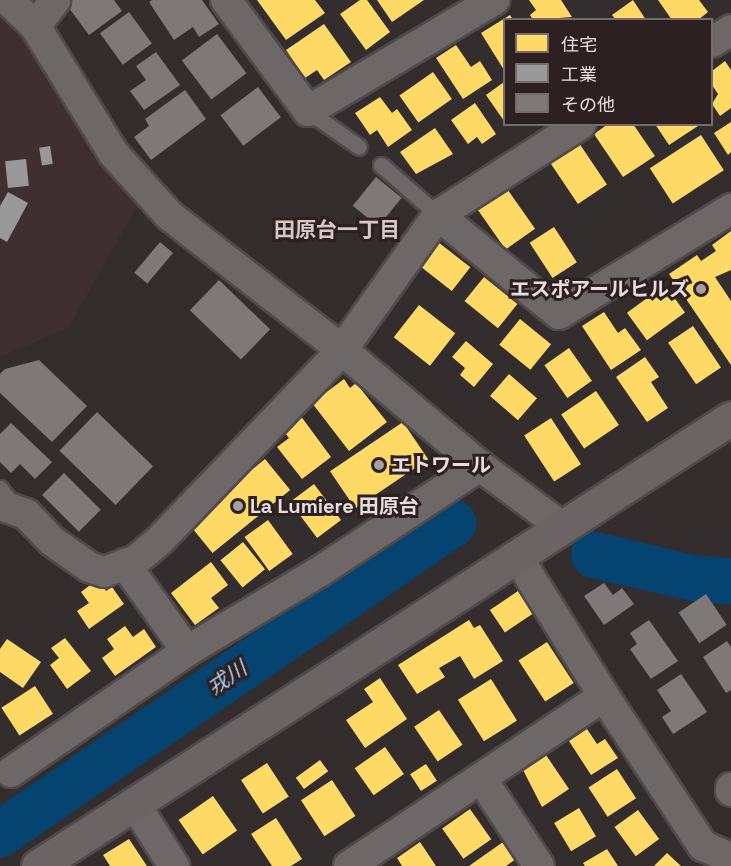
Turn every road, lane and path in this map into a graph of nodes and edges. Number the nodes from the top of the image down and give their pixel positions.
1 (8, 0) edge
2 (55, 0) edge
3 (226, 0) edge
4 (494, 0) edge
5 (35, 26) junction
6 (731, 30) edge
7 (713, 41) edge
8 (308, 111) junction
9 (578, 126) edge
10 (359, 147) dead end
11 (381, 165) dead end
12 (731, 209) edge
13 (438, 215) junction
14 (342, 350) junction
15 (731, 418) edge
16 (480, 466) junction
17 (5, 501) edge
18 (562, 527) junction
19 (517, 556) junction
20 (125, 564) junction
21 (187, 651) junction
22 (604, 696) junction
23 (4, 769) edge
24 (481, 778) junction
25 (134, 803) junction
26 (731, 858) edge
27 (352, 865) edge
28 (38, 866) edge
29 (174, 866) edge
30 (539, 866) edge

1 - 5 street
2 - 5 street
3 - 8 street
4 - 8 street
5 - 14 street
6 - 7 street
8 - 10 lane
9 - 13 street
11 - 13 lane
12 - 13 street
13 - 14 street
14 - 16 street
14 - 20 street
15 - 18 street
16 - 18 street
16 - 21 street
17 - 20 street
18 - 19 street
19 - 22 street
19 - 25 street
20 - 21 street
21 - 23 street
22 - 24 street
22 - 26 street
24 - 27 street
24 - 30 street
25 - 28 street
25 - 29 street

